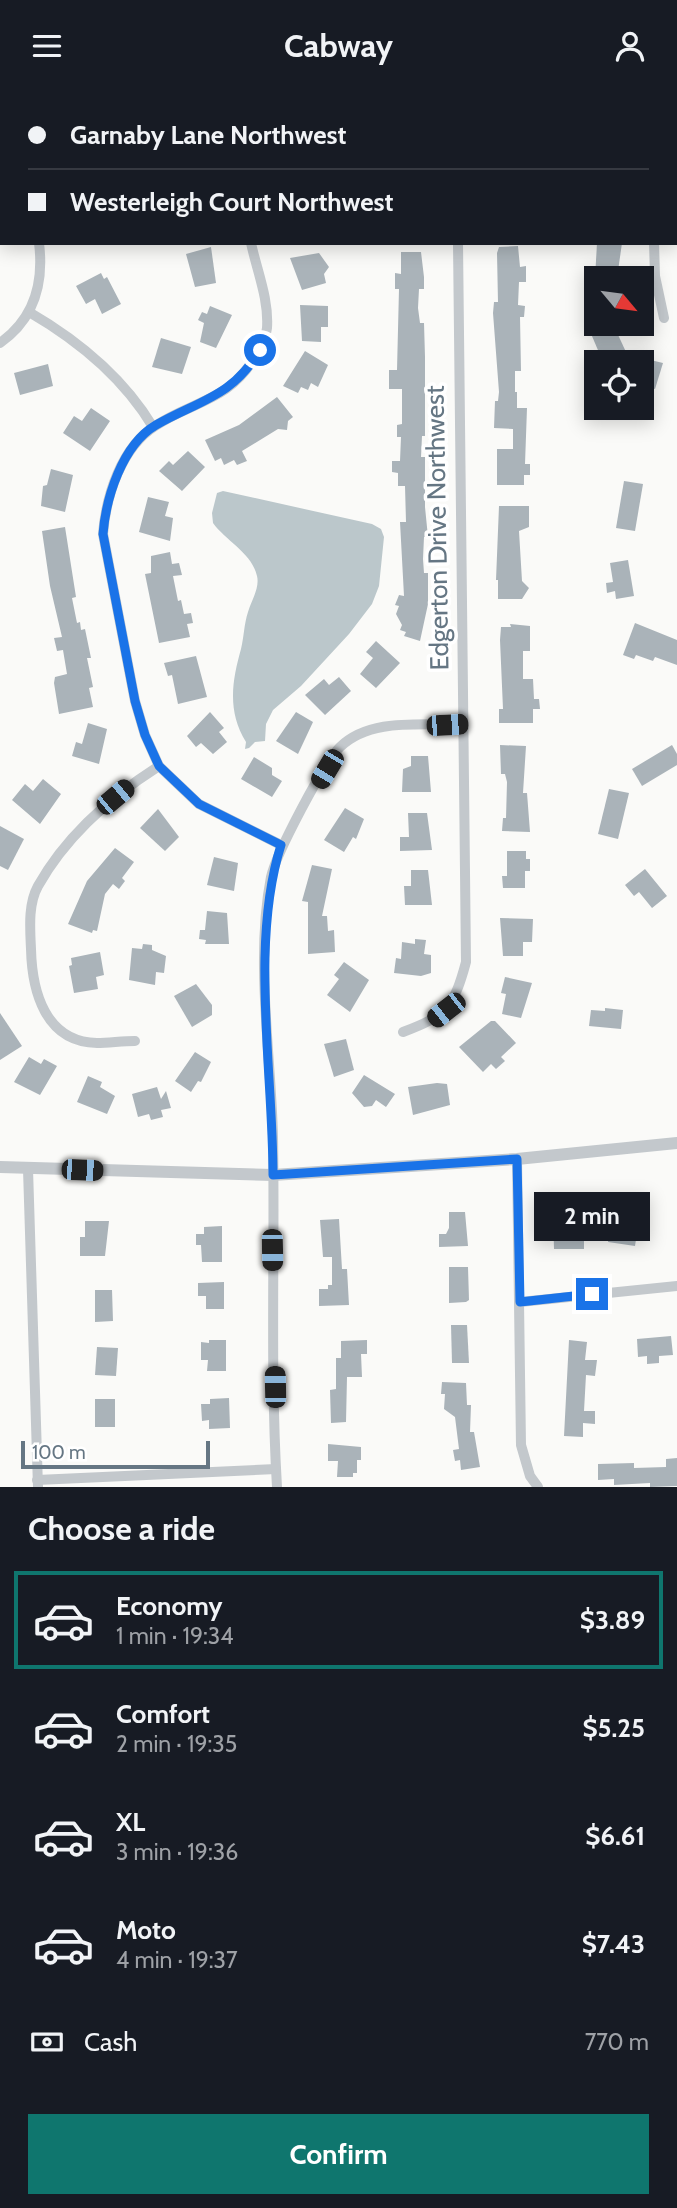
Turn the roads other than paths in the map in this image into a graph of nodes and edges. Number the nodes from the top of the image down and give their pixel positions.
1 (39, 245) edge
2 (251, 245) edge
3 (458, 245) edge
4 (654, 245) edge
5 (29, 312) junction
6 (664, 318) dead end
7 (0, 343) edge
8 (153, 427) junction
9 (462, 724) junction
10 (159, 766) junction
11 (281, 845) junction
12 (403, 1032) dead end
13 (135, 1041) dead end
14 (677, 1143) edge
15 (517, 1159) junction
16 (0, 1167) edge
17 (28, 1168) junction
18 (273, 1175) junction
19 (677, 1286) edge
20 (520, 1302) junction
21 (276, 1469) junction
22 (38, 1484) edge
23 (277, 1487) edge
24 (538, 1487) edge

1 - 5 street
2 - 8 street
3 - 9 street, Edgerton Drive Northwest
4 - 6 street
5 - 7 street
5 - 8 street
8 - 10 street
9 - 11 street
9 - 12 street, Edgerton Drive Northwest
10 - 11 street
10 - 13 street
11 - 18 street
14 - 15 street
15 - 18 street
15 - 20 street
16 - 17 street
17 - 18 street
17 - 22 street
18 - 21 street
19 - 20 street
20 - 24 street
21 - 22 street
21 - 23 street

